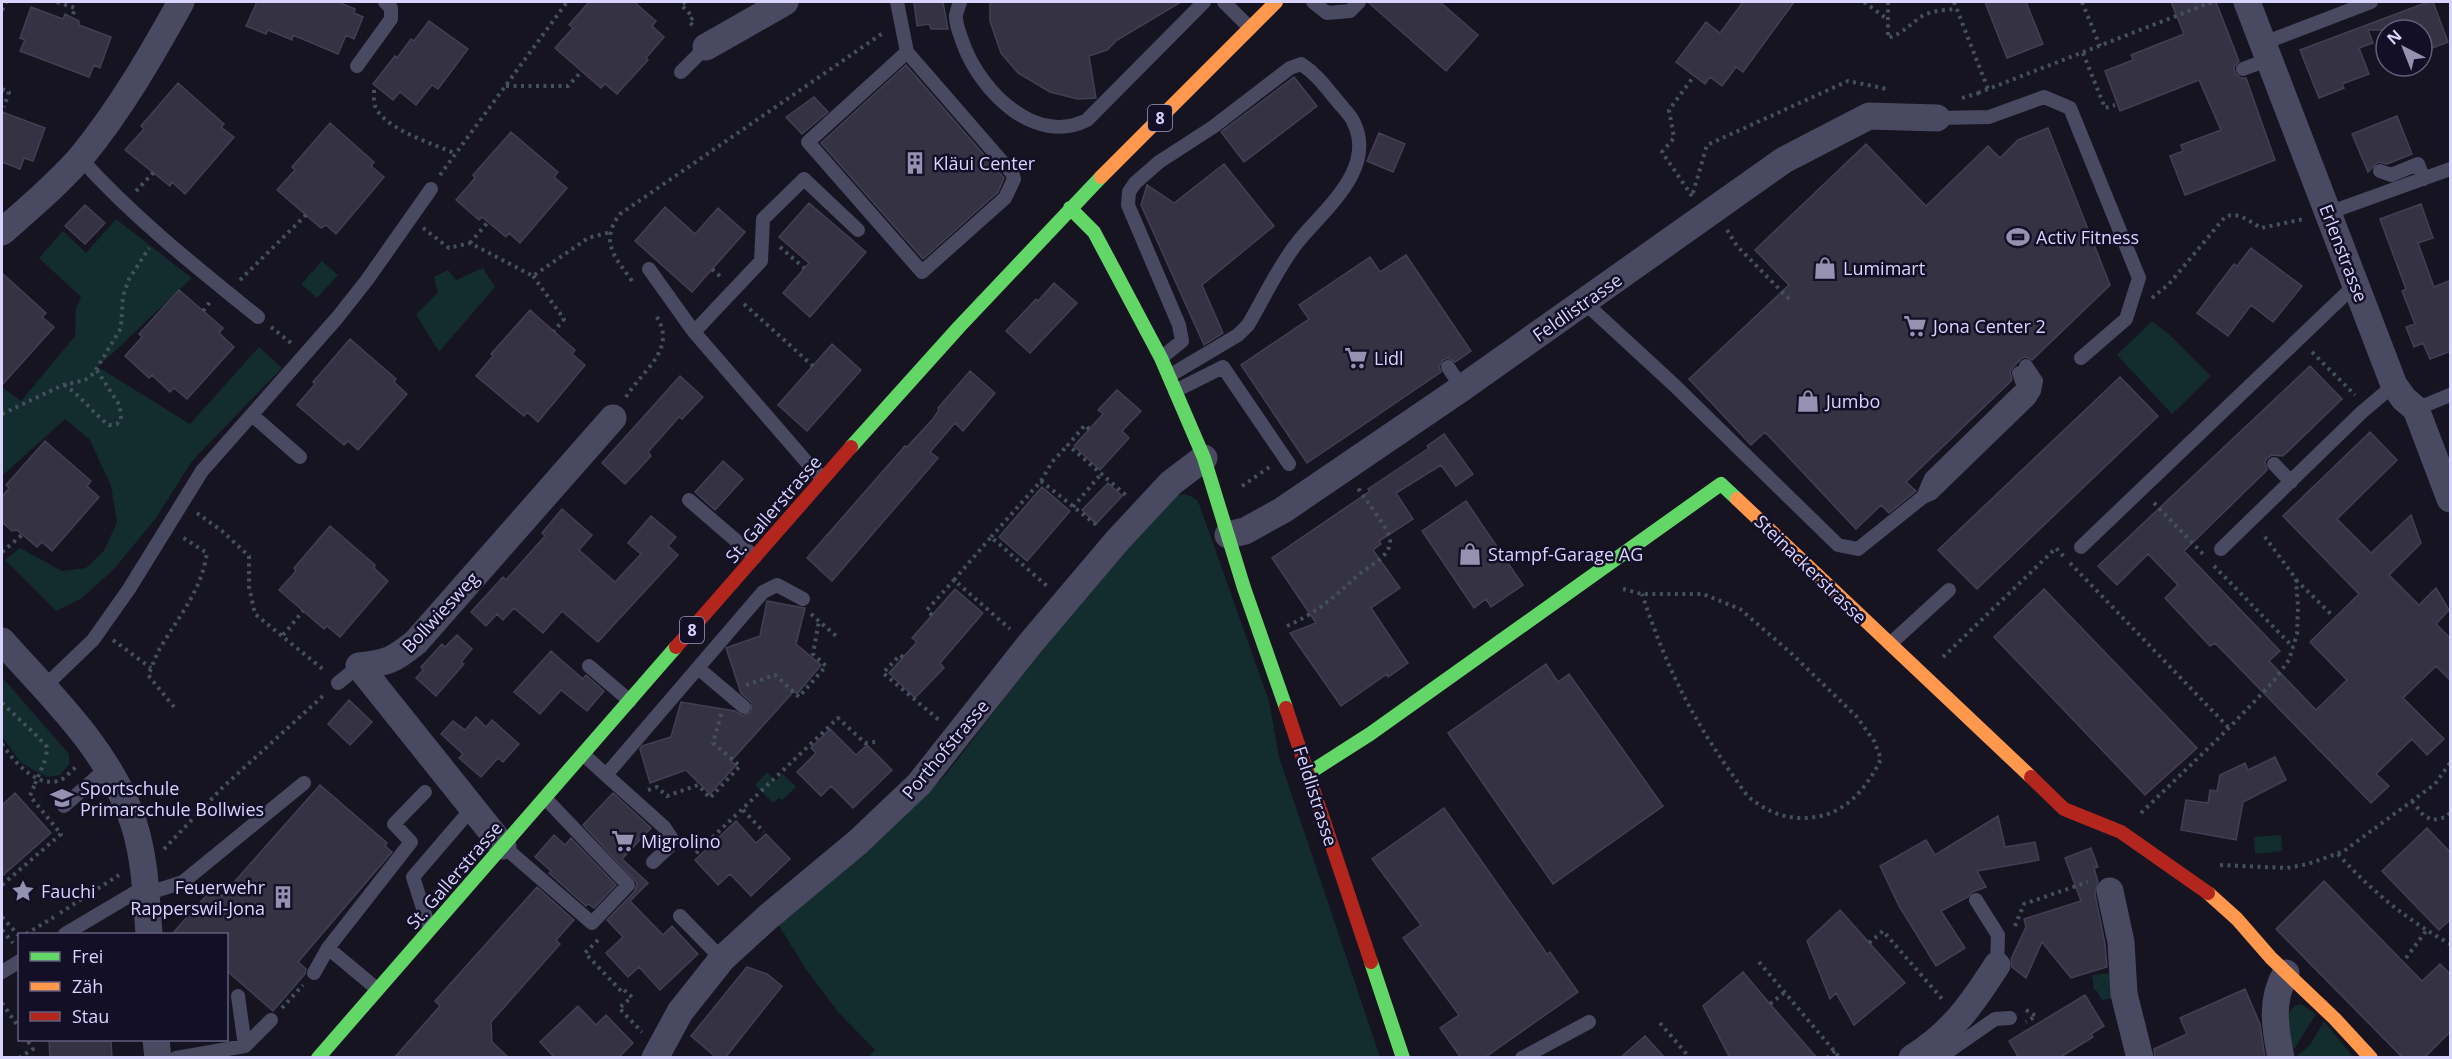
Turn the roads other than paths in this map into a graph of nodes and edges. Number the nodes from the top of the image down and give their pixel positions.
1 (182, 2) edge
2 (385, 2) edge
3 (785, 2) edge
4 (897, 2) edge
5 (960, 2) edge
6 (1204, 2) edge
7 (1224, 2) edge
8 (1275, 2) edge
9 (1313, 2) edge
10 (1359, 2) edge
11 (2247, 2) edge
12 (2371, 2) edge
13 (1250, 28) junction
14 (706, 47) joint
15 (2267, 51) junction
16 (907, 52) junction
17 (357, 66) dead end
18 (2243, 69) dead end
19 (681, 72) dead end
20 (1937, 118) joint
21 (80, 158) junction
22 (2451, 169) edge
23 (2380, 171) dead end
24 (2424, 179) junction
25 (430, 189) road end
26 (1070, 208) junction
27 (2328, 213) junction
28 (858, 230) dead end
29 (2, 232) edge
30 (650, 269) dead end
31 (2355, 285) junction
32 (1584, 302) junction
33 (258, 317) road end
34 (694, 332) junction
35 (1161, 358) junction
36 (2081, 358) dead end
37 (2022, 370) dead end
38 (1169, 376) junction
39 (2394, 385) junction
40 (1175, 391) junction
41 (2451, 395) edge
42 (2416, 409) junction
43 (252, 415) junction
44 (613, 418) road end
45 (300, 457) dead end
46 (1204, 458) junction
47 (1287, 461) road end
48 (2274, 464) dead end
49 (823, 478) junction
50 (2290, 482) junction
51 (2451, 499) edge
52 (689, 500) dead end
53 (1228, 535) junction
54 (2081, 547) dead end
55 (2221, 549) dead end
56 (755, 557) junction
57 (1949, 590) dead end
58 (803, 599) road end
59 (2, 641) edge
60 (1890, 644) junction
61 (588, 666) dead end
62 (698, 668) junction
63 (44, 688) junction
64 (630, 701) junction
65 (744, 707) dead end
66 (584, 755) junction
67 (102, 758) junction
68 (1309, 773) junction
69 (606, 775) junction
70 (304, 783) dead end
71 (426, 792) dead end
72 (545, 798) junction
73 (64, 806) dead end
74 (473, 807) junction
75 (503, 846) junction
76 (653, 862) dead end
77 (146, 890) junction
78 (2110, 891) road end
79 (1976, 900) dead end
80 (680, 916) dead end
81 (430, 929) junction
82 (67, 933) edge
83 (149, 933) edge
84 (328, 948) junction
85 (722, 959) junction
86 (18, 962) edge
87 (1997, 965) joint
88 (2, 972) edge
89 (314, 973) road end
90 (2286, 973) junction
91 (378, 989) junction
92 (237, 996) dead end
93 (2010, 1018) dead end
94 (271, 1020) road end
95 (1589, 1022) dead end
96 (156, 1041) edge
97 (245, 1046) junction
98 (658, 1055) edge
99 (158, 1058) edge
100 (176, 1058) edge
101 (318, 1058) edge
102 (1403, 1058) edge
103 (1522, 1058) edge
104 (1912, 1058) edge
105 (1939, 1058) edge
106 (2140, 1058) edge
107 (2281, 1058) edge
108 (2370, 1058) edge

1 - 21 street
2 - 17 lane
3 - 14 street
4 - 16 lane
5 - 6 lane
7 - 13 lane
8 - 13 street, St. Gallerstrasse / 8
9 - 10 lane
11 - 15 street, Erlenstrasse
12 - 15 lane
13 - 26 street, St. Gallerstrasse / 8
14 - 19 lane
15 - 18 lane
15 - 27 street, Erlenstrasse
16 - 16 lane
20 - 32 street, Feldlistrasse
20 - 36 lane
21 - 29 street
21 - 33 lane
22 - 24 lane
23 - 24 lane
24 - 27 lane
25 - 43 lane
26 - 35 street, Feldlistrasse
26 - 49 street, St. Gallerstrasse / 8
27 - 31 street, Erlenstrasse
28 - 34 lane
30 - 34 lane
31 - 39 street, Erlenstrasse
31 - 54 lane
32 - 37 lane
32 - 53 street, Feldlistrasse
34 - 49 lane
35 - 38 street, Feldlistrasse
35 - 38 lane
38 - 40 street, Feldlistrasse
39 - 42 street, Erlenstrasse
39 - 50 lane
40 - 46 street, Feldlistrasse
40 - 47 lane
41 - 42 lane
42 - 51 street, Erlenstrasse
43 - 45 lane
43 - 63 lane
44 - 74 street, Bollwiesweg
46 - 53 street, Feldlistrasse
46 - 85 street, Porthofstrasse
48 - 50 lane
49 - 56 street, St. Gallerstrasse / 8
50 - 55 lane
52 - 56 lane
53 - 68 street, Feldlistrasse
56 - 64 street, St. Gallerstrasse / 8
57 - 60 lane
58 - 62 lane
59 - 63 street
60 - 68 street, Steinackerstrasse
60 - 90 street, Steinackerstrasse
61 - 64 lane
62 - 65 lane
62 - 69 lane
63 - 67 street
64 - 66 street, St. Gallerstrasse / 8
66 - 69 lane
66 - 72 street, St. Gallerstrasse / 8
67 - 73 lane
67 - 77 street
68 - 102 street, Feldlistrasse
69 - 76 lane
70 - 77 lane
71 - 84 lane
72 - 75 street, St. Gallerstrasse / 8
72 - 75 lane
74 - 75 street
74 - 81 lane
75 - 81 street, St. Gallerstrasse / 8
77 - 82 lane
77 - 83 street
78 - 106 street
79 - 87 lane
80 - 85 lane
81 - 91 street, St. Gallerstrasse / 8
84 - 89 lane
84 - 91 lane
85 - 98 street, Porthofstrasse
86 - 88 lane
87 - 104 street
90 - 107 street
90 - 108 street, Steinackerstrasse
91 - 101 street, St. Gallerstrasse / 8
92 - 97 lane
93 - 105 lane
94 - 97 lane
95 - 103 lane
96 - 99 street
97 - 100 lane

